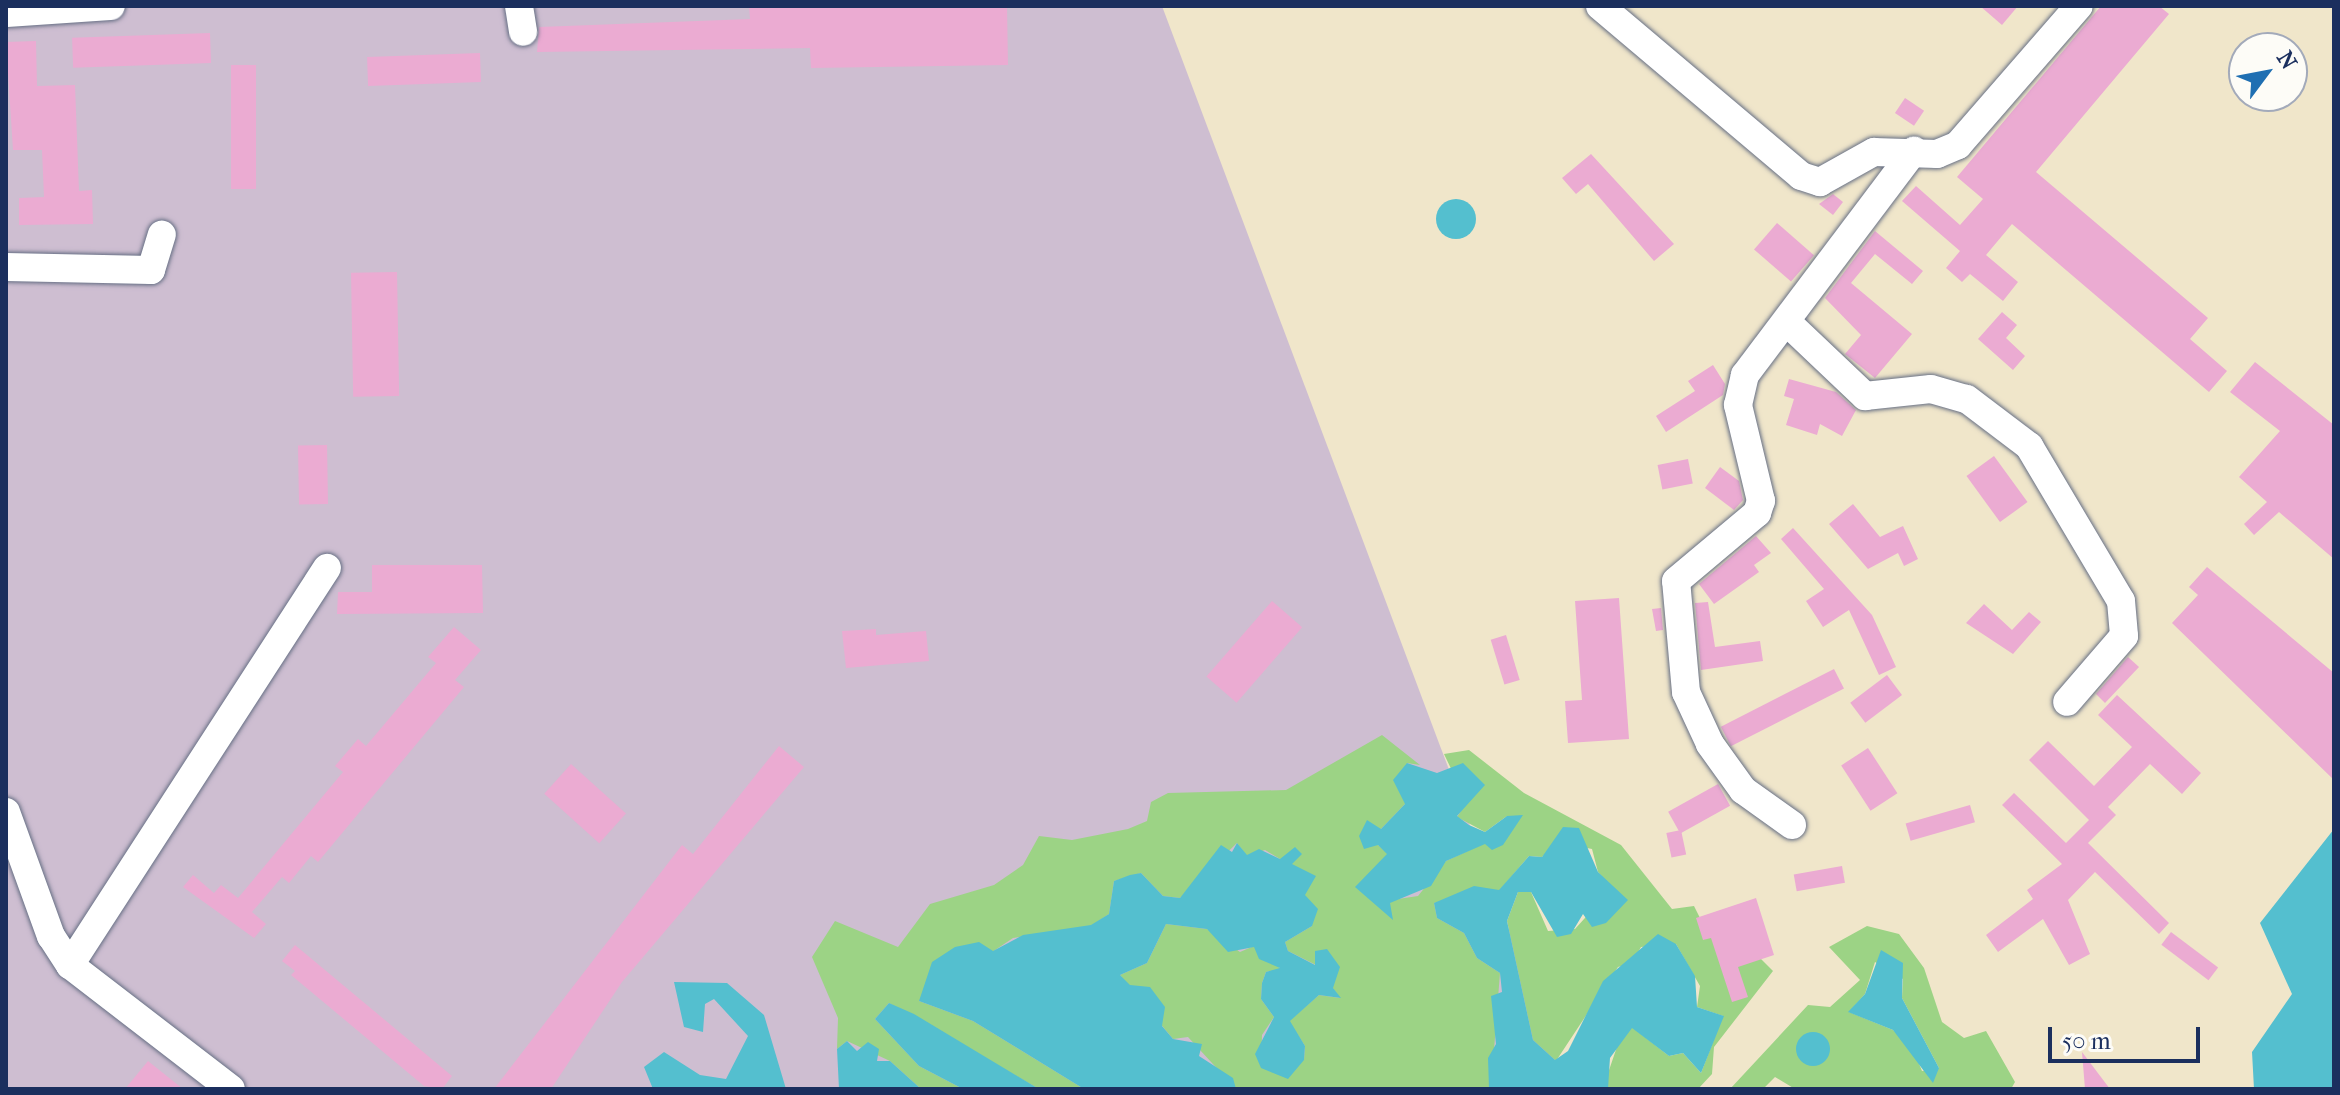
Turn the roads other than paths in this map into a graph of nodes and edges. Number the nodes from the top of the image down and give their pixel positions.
1 (111, 6) edge
2 (1600, 6) edge
3 (2079, 6) edge
4 (6, 13) edge
5 (1914, 151) junction
6 (162, 235) dead end
7 (6, 267) edge
8 (1789, 324) junction
9 (327, 568) dead end
10 (2067, 702) dead end
11 (6, 812) edge
12 (1792, 825) dead end
13 (70, 965) junction
14 (231, 1089) edge

1 - 4 street
2 - 5 street
3 - 5 street
5 - 8 street
6 - 7 street
8 - 10 street
8 - 12 street
9 - 13 street
11 - 13 street
13 - 14 street

